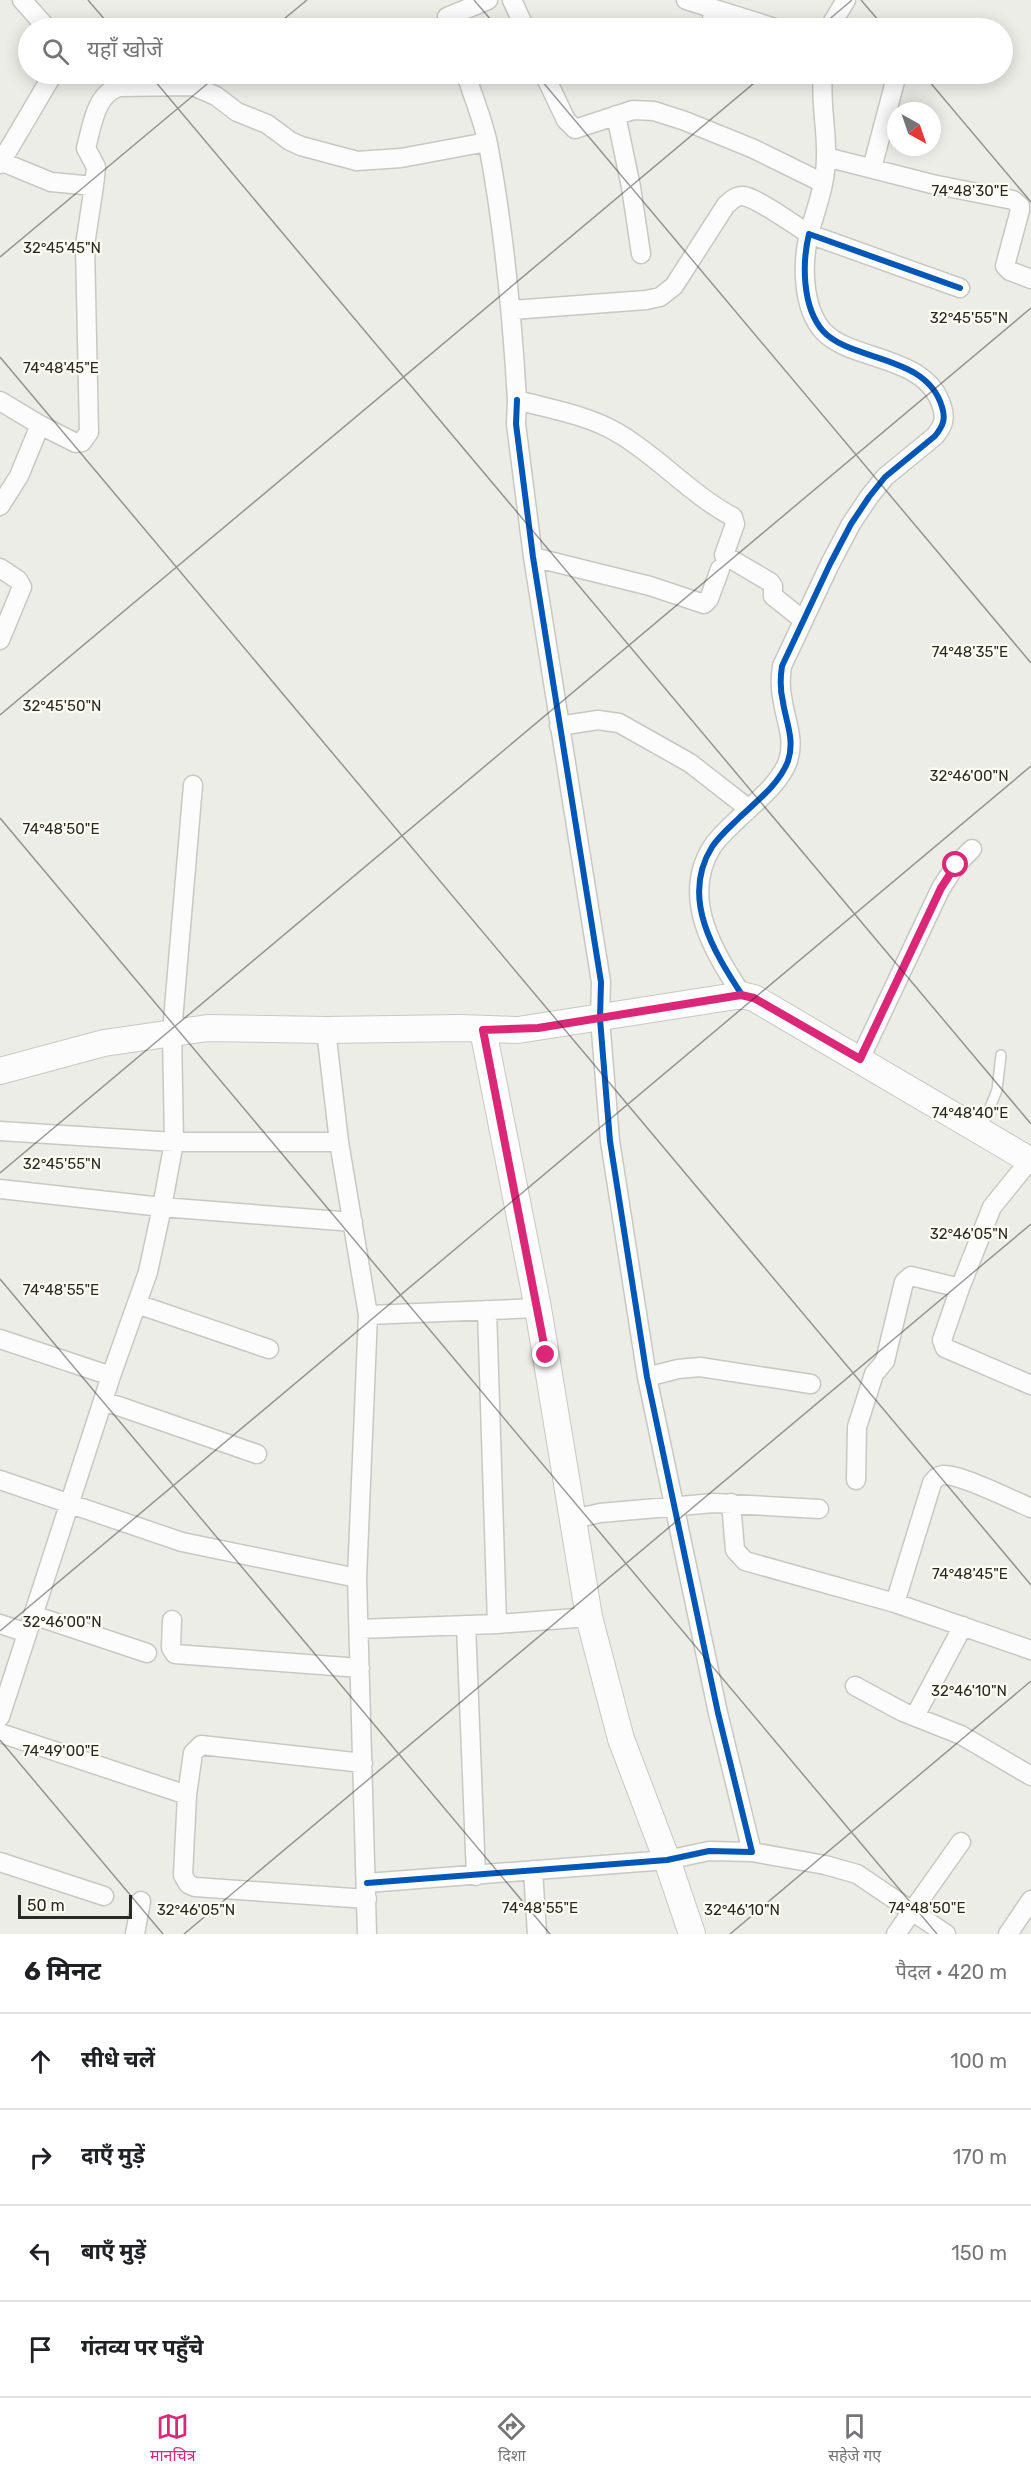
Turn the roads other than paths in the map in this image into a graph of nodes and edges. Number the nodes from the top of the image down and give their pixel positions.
1 (22, 0) edge
2 (488, 0) edge
3 (512, 0) edge
4 (686, 0) edge
5 (846, 0) edge
6 (714, 10) junction
7 (446, 15) edge
8 (38, 18) edge
9 (520, 18) edge
10 (712, 18) edge
11 (741, 18) edge
12 (837, 18) edge
13 (47, 84) edge
14 (469, 84) edge
15 (550, 84) edge
16 (822, 84) edge
17 (894, 84) edge
18 (616, 115) junction
19 (487, 142) junction
20 (826, 157) junction
21 (0, 162) edge
22 (872, 168) junction
23 (823, 183) junction
24 (94, 186) junction
25 (809, 234) junction
26 (641, 254) dead end
27 (1031, 279) edge
28 (960, 288) dead end
29 (512, 310) junction
30 (517, 400) junction
31 (0, 401) edge
32 (40, 425) junction
33 (0, 506) edge
34 (533, 557) junction
35 (0, 568) edge
36 (720, 569) dead end
37 (803, 620) junction
38 (0, 640) edge
39 (559, 726) junction
40 (193, 785) dead end
41 (749, 809) junction
42 (972, 849) dead end
43 (741, 995) junction
44 (600, 1018) junction
45 (326, 1030) junction
46 (483, 1030) junction
47 (172, 1032) junction
48 (1001, 1055) dead end
49 (860, 1059) junction
50 (0, 1071) edge
51 (0, 1131) edge
52 (980, 1132) junction
53 (174, 1142) junction
54 (339, 1142) junction
55 (1030, 1161) edge
56 (0, 1189) edge
57 (162, 1207) junction
58 (353, 1222) junction
59 (960, 1288) junction
60 (137, 1304) junction
61 (538, 1308) junction
62 (487, 1310) junction
63 (368, 1315) junction
64 (0, 1339) edge
65 (269, 1349) dead end
66 (111, 1376) junction
67 (647, 1377) junction
68 (811, 1384) dead end
69 (1031, 1385) edge
70 (104, 1401) junction
71 (257, 1454) dead end
72 (0, 1480) edge
73 (856, 1480) dead end
74 (69, 1503) junction
75 (731, 1503) junction
76 (676, 1508) junction
77 (1031, 1508) edge
78 (819, 1509) dead end
79 (573, 1520) junction
80 (357, 1578) junction
81 (895, 1603) junction
82 (33, 1615) junction
83 (590, 1617) junction
84 (172, 1620) dead end
85 (0, 1624) edge
86 (497, 1624) junction
87 (466, 1625) junction
88 (963, 1626) junction
89 (359, 1629) junction
90 (27, 1634) junction
91 (1031, 1650) edge
92 (147, 1653) dead end
93 (360, 1668) junction
94 (855, 1686) dead end
95 (915, 1716) junction
96 (0, 1717) edge
97 (0, 1733) edge
98 (363, 1763) junction
99 (1031, 1776) edge
100 (187, 1795) junction
101 (961, 1842) dead end
102 (752, 1852) junction
103 (667, 1860) junction
104 (0, 1862) edge
105 (533, 1870) junction
106 (476, 1876) junction
107 (367, 1891) junction
108 (104, 1896) dead end
109 (1031, 1900) edge
110 (141, 1901) dead end
111 (912, 1911) junction
112 (135, 1934) edge
113 (368, 1934) edge
114 (537, 1934) edge
115 (692, 1934) edge
116 (896, 1934) edge
117 (946, 1934) edge
118 (1008, 1934) edge

1 - 8 street
2 - 7 street
3 - 9 street
4 - 6 street
5 - 12 street
6 - 10 street
6 - 11 street
13 - 21 street
14 - 19 street
15 - 18 street
16 - 20 street
17 - 22 street
18 - 23 street
18 - 26 street
19 - 24 street
19 - 29 street
20 - 22 street
20 - 23 street
21 - 24 street
22 - 27 street
23 - 25 street
24 - 32 street
25 - 28 street
25 - 29 street
25 - 37 street
29 - 30 street
30 - 34 street
30 - 37 street
31 - 32 street
32 - 33 street
34 - 36 street
34 - 39 street
35 - 38 street
37 - 41 street
39 - 41 street
39 - 44 street
40 - 47 street
41 - 43 street
42 - 49 street
43 - 44 street
43 - 49 street
44 - 46 street
44 - 67 street
45 - 46 street
45 - 47 street
45 - 54 street
46 - 61 street
47 - 50 street
47 - 53 street
48 - 52 lane
49 - 52 street
51 - 53 street
52 - 55 street
53 - 54 street
53 - 57 street
54 - 58 street
55 - 59 street
56 - 57 street
57 - 58 street
57 - 60 street
58 - 63 street
59 - 69 street
59 - 73 street
60 - 65 street
60 - 66 street
61 - 62 street
61 - 79 street
62 - 63 street
62 - 86 street
63 - 80 street
64 - 66 street
66 - 70 street
67 - 68 street
67 - 76 street
70 - 71 street
70 - 74 street
72 - 74 street
74 - 80 street
74 - 82 street
75 - 76 street
75 - 78 street
75 - 81 street
76 - 79 street
76 - 102 street
77 - 81 street
79 - 83 street
80 - 89 street
81 - 88 street
82 - 90 street
82 - 92 street
83 - 86 street
83 - 103 street
84 - 93 street
85 - 90 street
86 - 87 street
87 - 89 street
87 - 106 street
88 - 91 street
88 - 95 street
89 - 93 street
90 - 96 street
93 - 98 street
94 - 95 street
95 - 99 street
97 - 100 street
98 - 100 street
98 - 107 street
100 - 107 street
101 - 111 street
102 - 103 street
102 - 111 street
103 - 105 street
103 - 115 street
104 - 108 street
105 - 106 street
105 - 114 street
106 - 107 street
107 - 113 street
109 - 118 street
110 - 112 street
111 - 116 street
111 - 117 street

